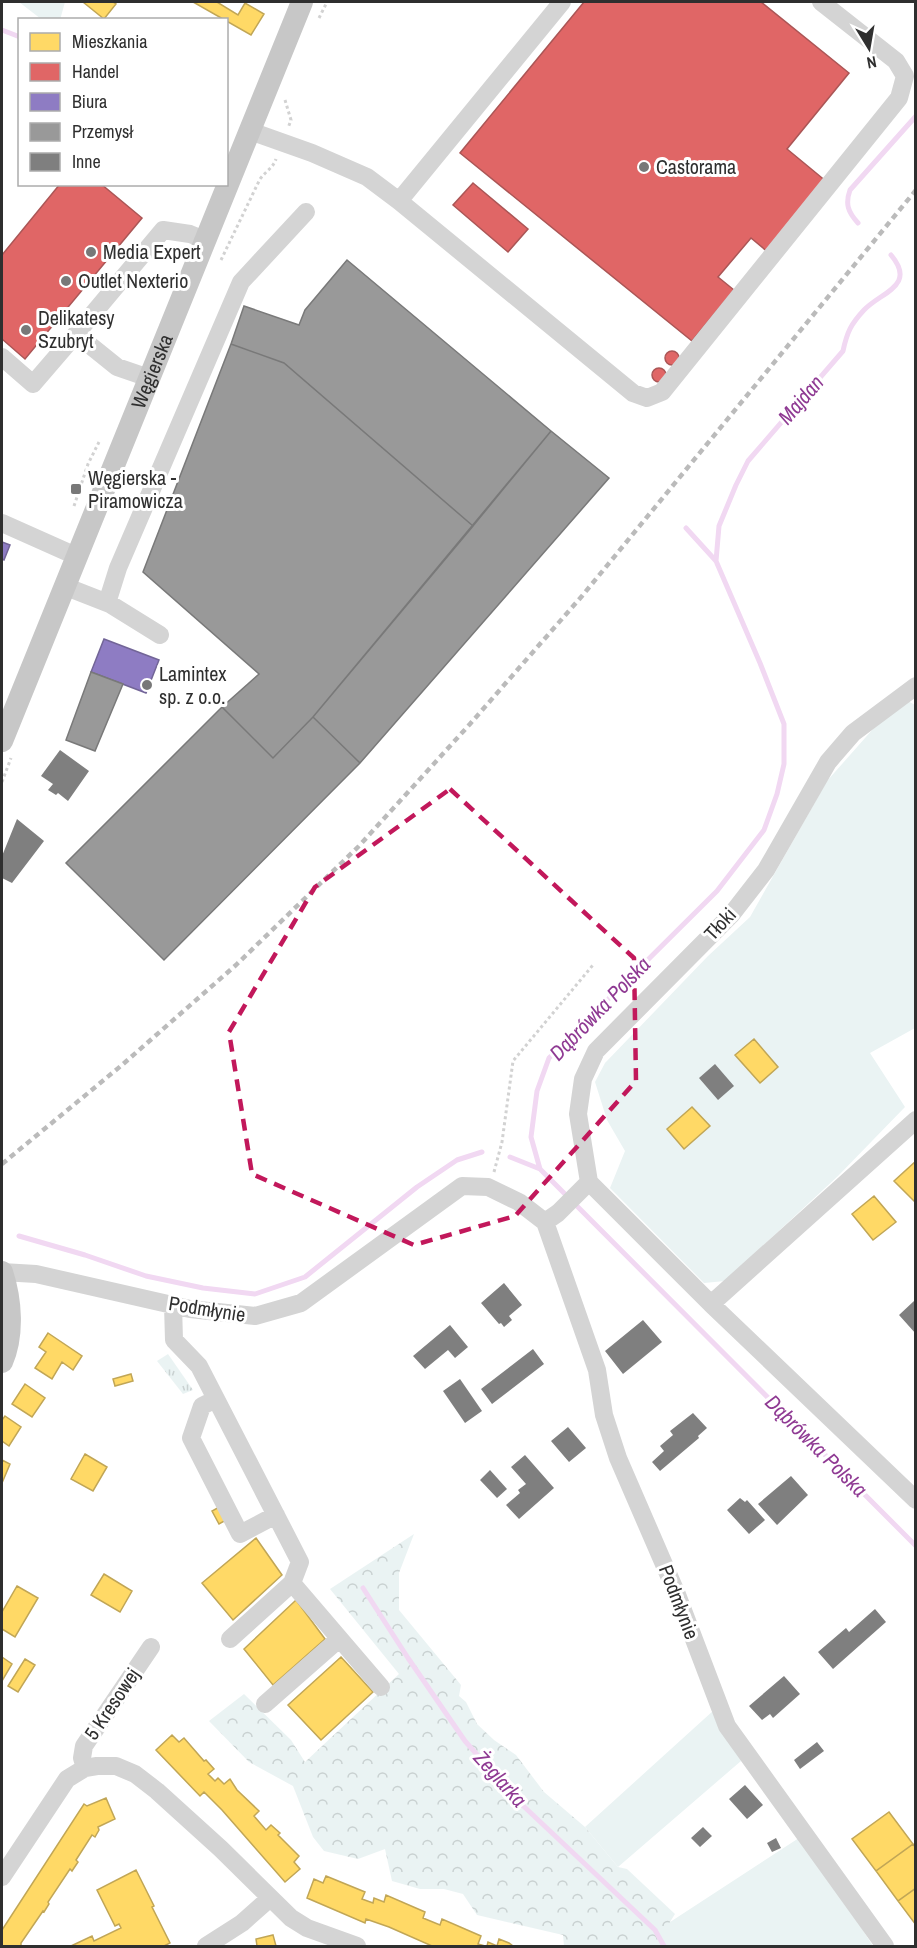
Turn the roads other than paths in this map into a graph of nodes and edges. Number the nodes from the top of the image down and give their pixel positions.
1 (302, 2) edge
2 (562, 2) edge
3 (821, 2) edge
4 (250, 131) junction
5 (228, 186) edge
6 (228, 186) edge
7 (399, 201) junction
8 (306, 212) dead end
9 (206, 240) junction
10 (76, 334) junction
11 (2, 357) edge
12 (149, 378) junction
13 (2, 523) edge
14 (76, 556) junction
15 (64, 586) junction
16 (107, 603) junction
17 (159, 635) dead end
18 (915, 686) edge
19 (2, 741) edge
20 (915, 1120) edge
21 (585, 1186) junction
22 (552, 1217) junction
23 (2, 1272) edge
24 (711, 1304) junction
25 (173, 1305) junction
26 (2, 1362) edge
27 (216, 1399) junction
28 (915, 1500) edge
29 (276, 1515) junction
30 (292, 1583) junction
31 (339, 1638) junction
32 (230, 1639) dead end
33 (151, 1647) dead end
34 (381, 1687) dead end
35 (265, 1704) dead end
36 (85, 1768) junction
37 (2, 1877) edge
38 (269, 1899) junction
39 (206, 1947) edge
40 (357, 1947) edge
41 (885, 1947) edge

1 - 4 main road, Węgierska
2 - 7 street
3 - 7 street
4 - 5 main road, Węgierska
4 - 7 street
6 - 9 main road, Węgierska
8 - 16 street
9 - 10 street
9 - 12 main road, Węgierska
10 - 11 street
10 - 12 street
12 - 14 main road, Węgierska
13 - 14 street
14 - 15 main road, Węgierska
15 - 16 street
15 - 19 main road, Węgierska
16 - 17 street
18 - 21 street, Tłoki
20 - 24 street
21 - 22 street
21 - 24 street
22 - 25 street, Podmłynie
22 - 41 street, Podmłynie
23 - 25 street, Podmłynie
23 - 26 main road
24 - 28 street
25 - 27 street
27 - 29 street
27 - 29 street
29 - 30 street
30 - 31 street
30 - 32 street
31 - 34 street
31 - 35 street
33 - 36 street, 5 Kresowej
36 - 37 street, 5 Kresowej
36 - 38 street
38 - 39 street
38 - 40 street

